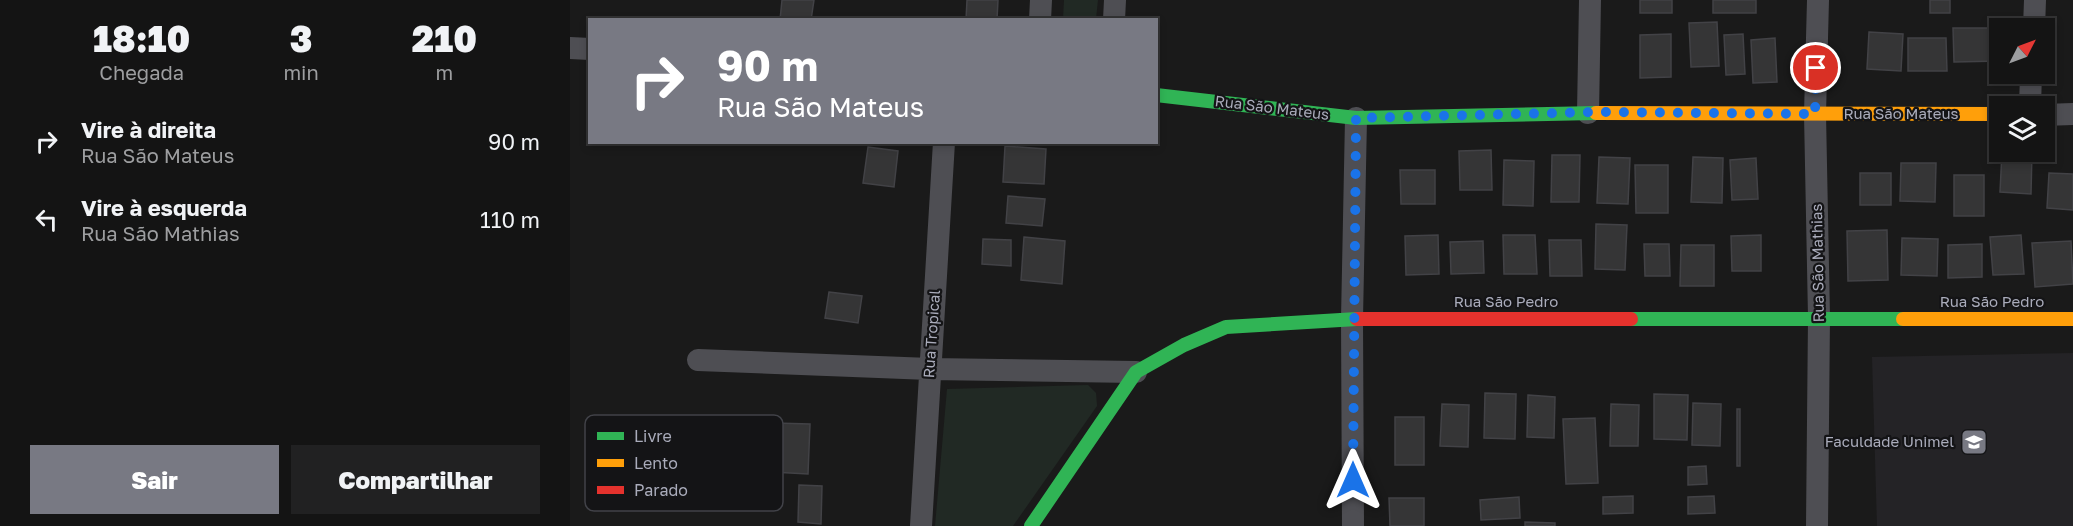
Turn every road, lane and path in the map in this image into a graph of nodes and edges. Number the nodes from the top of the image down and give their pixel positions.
1 (1041, 0) edge
2 (1115, 0) edge
3 (1590, 0) edge
4 (1818, 0) edge
5 (2035, 0) edge
6 (1040, 18) edge
7 (1114, 18) edge
8 (2034, 18) edge
9 (570, 48) edge
10 (588, 49) edge
11 (1158, 95) edge
12 (1588, 113) junction
13 (1815, 114) junction
14 (1989, 114) edge
15 (2055, 114) edge
16 (2073, 114) edge
17 (1356, 118) junction
18 (944, 144) edge
19 (1819, 317) junction
20 (1353, 319) junction
21 (2073, 319) edge
22 (698, 360) dead end
23 (930, 369) junction
24 (1136, 372) junction
25 (921, 526) edge
26 (1031, 526) edge
27 (1353, 526) edge
28 (1817, 526) edge

1 - 6 street
2 - 7 street
3 - 12 street
4 - 13 street, Rua São Mathias
5 - 8 street
9 - 10 street
11 - 17 street, Rua São Mateus
12 - 13 street, Rua São Mateus
12 - 17 street, Rua São Mateus
13 - 14 street, Rua São Mateus
13 - 19 street, Rua São Mathias
15 - 16 street
17 - 20 street
18 - 23 street, Rua Tropical
19 - 20 street, Rua São Pedro
19 - 21 street, Rua São Pedro
19 - 28 street, Rua São Mathias
20 - 24 street, Rua São Pedro
20 - 27 street
22 - 23 street
23 - 24 street
23 - 25 street, Rua Tropical
24 - 26 street, Rua São Pedro

